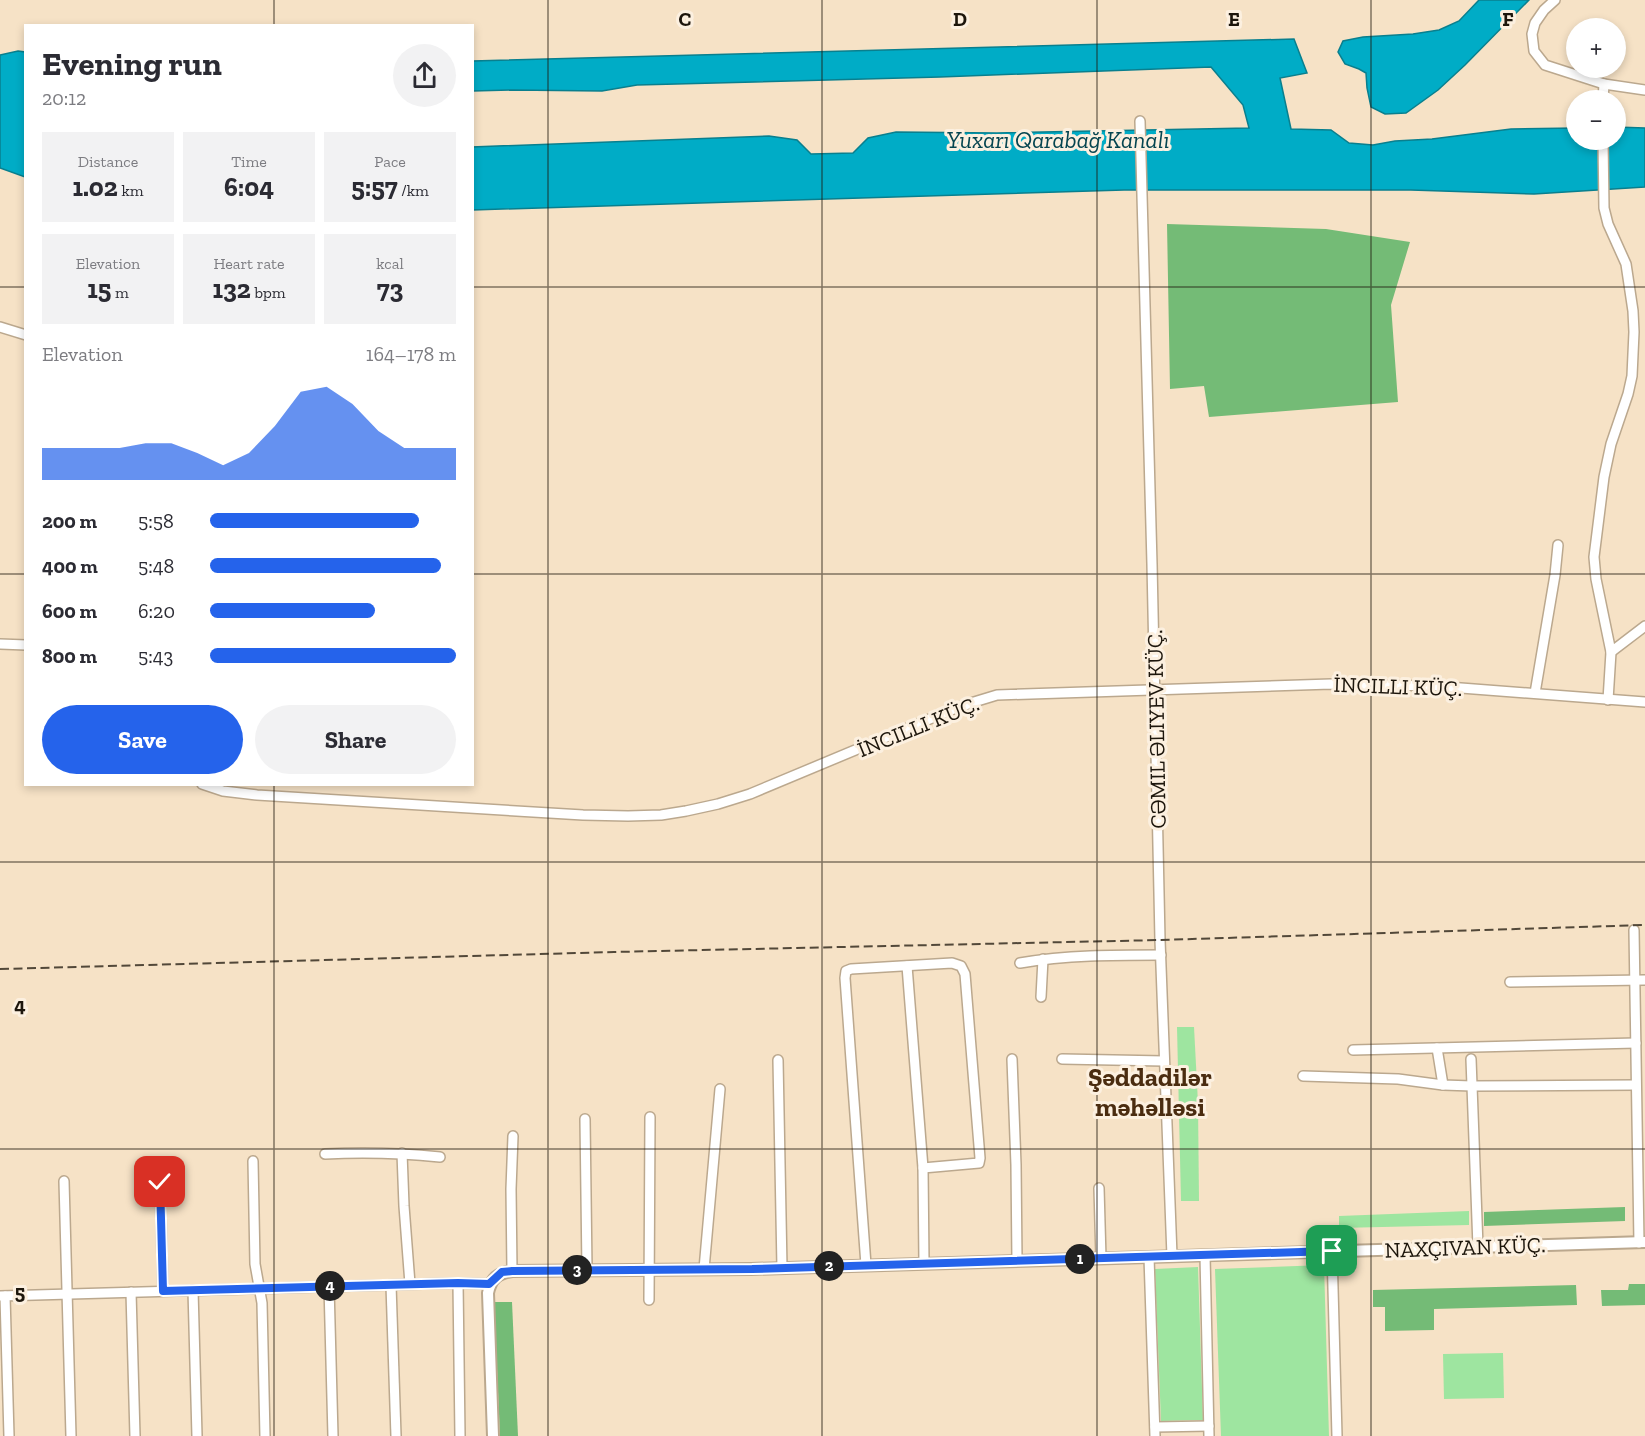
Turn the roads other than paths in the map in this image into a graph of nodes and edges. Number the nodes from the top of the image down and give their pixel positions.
1 (1555, 0) edge
2 (1604, 84) junction
3 (1604, 90) edge
4 (1645, 90) edge
5 (1140, 121) dead end
6 (1603, 150) edge
7 (0, 327) edge
8 (24, 334) edge
9 (1634, 346) junction
10 (1645, 346) edge
11 (1558, 545) dead end
12 (1645, 626) edge
13 (0, 644) edge
14 (24, 645) edge
15 (1611, 652) junction
16 (1155, 690) junction
17 (1534, 693) junction
18 (1608, 700) junction
19 (1645, 702) edge
20 (208, 786) edge
21 (1634, 930) dead end
22 (1161, 955) junction
23 (1042, 959) junction
24 (1020, 963) dead end
25 (907, 966) junction
26 (1635, 980) junction
27 (1645, 980) edge
28 (1510, 981) dead end
29 (1041, 997) dead end
30 (1635, 1043) junction
31 (1437, 1048) junction
32 (1353, 1050) dead end
33 (1012, 1059) dead end
34 (1062, 1059) dead end
35 (1471, 1059) dead end
36 (778, 1060) dead end
37 (1164, 1060) junction
38 (1303, 1076) dead end
39 (1443, 1085) junction
40 (1635, 1085) junction
41 (1472, 1086) junction
42 (720, 1089) dead end
43 (650, 1118) dead end
44 (585, 1119) dead end
45 (513, 1137) dead end
46 (402, 1153) junction
47 (325, 1154) dead end
48 (440, 1157) dead end
49 (253, 1161) dead end
50 (922, 1168) junction
51 (64, 1181) dead end
52 (160, 1182) dead end
53 (1099, 1188) dead end
54 (1642, 1243) edge
55 (1478, 1247) junction
56 (1332, 1251) junction
57 (1205, 1255) junction
58 (1149, 1257) junction
59 (1172, 1257) junction
60 (1101, 1259) junction
61 (1017, 1261) junction
62 (924, 1263) junction
63 (866, 1265) junction
64 (783, 1268) junction
65 (704, 1269) junction
66 (587, 1270) junction
67 (649, 1270) junction
68 (512, 1271) junction
69 (493, 1281) junction
70 (458, 1283) junction
71 (410, 1284) junction
72 (391, 1285) junction
73 (329, 1286) junction
74 (259, 1288) junction
75 (193, 1290) junction
76 (163, 1291) junction
77 (130, 1292) junction
78 (67, 1294) junction
79 (2, 1296) edge
80 (649, 1300) dead end
81 (1155, 1431) edge
82 (1209, 1431) edge
83 (9, 1436) edge
84 (71, 1436) edge
85 (135, 1436) edge
86 (197, 1436) edge
87 (265, 1436) edge
88 (333, 1436) edge
89 (396, 1436) edge
90 (460, 1436) edge
91 (493, 1436) edge
92 (1337, 1436) edge

1 - 2 street
2 - 3 street
2 - 4 street
5 - 16 street, CƏMIL ƏLIYEV KÜÇ.
6 - 9 street
7 - 8 street
9 - 10 street
9 - 15 street
11 - 17 street
12 - 15 street
13 - 14 street
15 - 18 street
16 - 17 street, İNCILLI KÜÇ.
16 - 20 street, İNCILLI KÜÇ.
16 - 22 street, CƏMIL ƏLIYEV KÜÇ.
17 - 18 street, İNCILLI KÜÇ.
18 - 19 street, İNCILLI KÜÇ.
21 - 26 street
22 - 23 street
22 - 37 street, CƏMIL ƏLIYEV KÜÇ.
23 - 24 street
23 - 29 street
25 - 50 street
25 - 50 street
25 - 63 street
26 - 27 street
26 - 28 street
26 - 30 street
30 - 31 street
30 - 40 street
31 - 32 street
31 - 39 street
33 - 61 street
34 - 37 street
35 - 41 street
36 - 64 street
37 - 59 street, CƏMIL ƏLIYEV KÜÇ.
38 - 39 street
39 - 41 street
40 - 41 street
40 - 54 street
41 - 55 street
42 - 65 street
43 - 67 street
44 - 66 street
45 - 68 street
46 - 47 street
46 - 48 street
46 - 71 street
49 - 74 street
50 - 62 street
51 - 78 street
52 - 76 street
53 - 60 street
54 - 55 street
55 - 56 street
56 - 57 street
56 - 92 street
57 - 59 street
57 - 82 street
58 - 59 street
58 - 60 street
58 - 81 street
60 - 61 street
61 - 62 street
62 - 63 street
63 - 64 street
64 - 65 street
65 - 67 street
66 - 67 street
66 - 68 street
67 - 80 street
68 - 69 street
69 - 70 street
69 - 91 street
70 - 71 street
70 - 90 street
71 - 72 street
72 - 73 street
72 - 89 street
73 - 74 street
73 - 88 street
74 - 75 street
74 - 87 street
75 - 76 street
75 - 86 street
76 - 77 street
77 - 78 street
77 - 85 street
78 - 79 street
78 - 84 street
79 - 83 street
81 - 82 street

